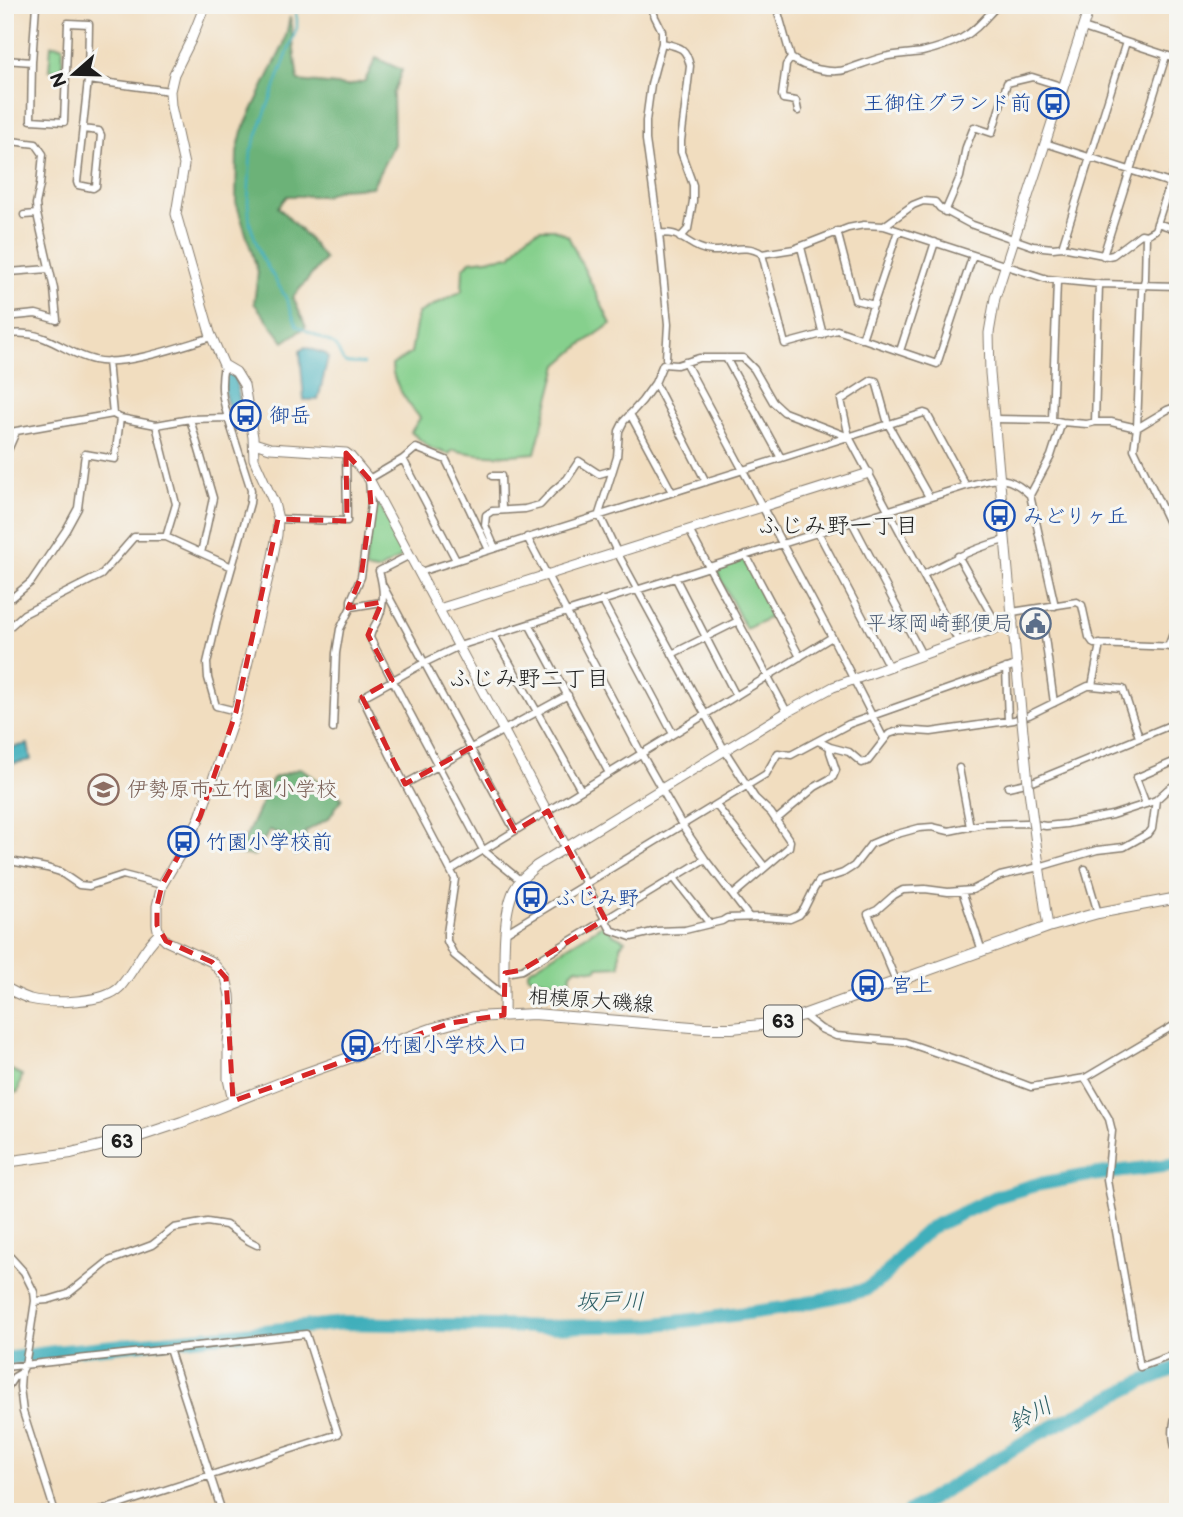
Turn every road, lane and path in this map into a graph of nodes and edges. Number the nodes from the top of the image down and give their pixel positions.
1 (15, 5) edge
2 (36, 5) edge
3 (205, 5) edge
4 (651, 5) edge
5 (776, 5) edge
6 (998, 5) edge
7 (1090, 5) edge
8 (5, 16) edge
9 (1083, 28) junction
10 (1126, 42) junction
11 (662, 43) junction
12 (1166, 56) junction
13 (792, 58) junction
14 (1178, 59) edge
15 (5, 60) edge
16 (32, 62) junction
17 (88, 80) junction
18 (1063, 87) junction
19 (170, 91) junction
20 (798, 111) dead end
21 (5, 127) edge
22 (83, 129) junction
23 (1045, 143) junction
24 (1090, 157) junction
25 (1178, 159) edge
26 (1131, 171) junction
27 (1170, 183) junction
28 (945, 212) junction
29 (37, 214) junction
30 (24, 215) dead end
31 (1157, 223) junction
32 (884, 226) junction
33 (1178, 230) edge
34 (837, 231) junction
35 (898, 231) junction
36 (659, 233) junction
37 (1146, 235) junction
38 (680, 238) junction
39 (1014, 239) junction
40 (935, 242) junction
41 (5, 245) edge
42 (801, 247) junction
43 (1062, 247) junction
44 (762, 254) junction
45 (973, 255) junction
46 (1102, 256) junction
47 (1006, 266) junction
48 (49, 269) junction
49 (1057, 281) junction
50 (1099, 284) junction
51 (1143, 285) junction
52 (1178, 286) edge
53 (873, 305) junction
54 (5, 317) edge
55 (5, 334) edge
56 (823, 335) junction
57 (212, 337) junction
58 (862, 339) junction
59 (900, 351) junction
60 (666, 358) dead end
61 (726, 358) junction
62 (108, 360) junction
63 (685, 362) junction
64 (224, 365) junction
65 (655, 383) junction
66 (1178, 406) edge
67 (113, 414) junction
68 (630, 414) junction
69 (120, 418) junction
70 (229, 418) junction
71 (190, 419) junction
72 (994, 419) junction
73 (1052, 420) junction
74 (1062, 422) junction
75 (1095, 422) junction
76 (888, 424) junction
77 (156, 425) junction
78 (1137, 428) junction
79 (16, 432) junction
80 (5, 433) edge
81 (849, 437) junction
82 (254, 443) junction
83 (346, 453) junction
84 (5, 457) edge
85 (781, 458) junction
86 (402, 459) junction
87 (743, 470) junction
88 (613, 471) junction
89 (869, 473) junction
90 (492, 477) dead end
91 (999, 478) junction
92 (369, 479) junction
93 (706, 482) junction
94 (966, 486) junction
95 (672, 492) junction
96 (1030, 495) junction
97 (929, 498) junction
98 (763, 507) junction
99 (502, 509) junction
100 (889, 510) junction
101 (599, 514) junction
102 (278, 519) junction
103 (852, 522) junction
104 (689, 530) junction
105 (818, 532) junction
106 (166, 537) junction
107 (527, 537) junction
108 (1005, 540) junction
109 (782, 544) junction
110 (1178, 547) edge
111 (492, 549) junction
112 (617, 552) junction
113 (201, 553) junction
114 (410, 555) junction
115 (746, 555) junction
116 (958, 556) junction
117 (456, 560) junction
118 (709, 566) junction
119 (232, 567) junction
120 (420, 572) junction
121 (545, 575) junction
122 (923, 575) junction
123 (675, 577) junction
124 (383, 584) junction
125 (637, 589) junction
126 (13, 597) dead end
127 (602, 600) junction
128 (382, 602) junction
129 (1055, 606) junction
130 (351, 607) junction
131 (1041, 608) junction
132 (439, 609) junction
133 (565, 612) junction
134 (1012, 612) junction
135 (1178, 620) edge
136 (738, 621) junction
137 (1013, 622) junction
138 (529, 624) junction
139 (999, 628) junction
140 (5, 631) edge
141 (494, 635) junction
142 (706, 637) junction
143 (832, 637) junction
144 (959, 642) junction
145 (1100, 645) junction
146 (459, 646) junction
147 (1168, 647) junction
148 (1178, 647) edge
149 (672, 654) junction
150 (922, 655) junction
151 (800, 657) junction
152 (424, 663) junction
153 (889, 667) junction
154 (1006, 668) junction
155 (1017, 668) junction
156 (768, 676) junction
157 (854, 679) junction
158 (392, 680) junction
159 (1093, 686) junction
160 (569, 695) junction
161 (736, 696) junction
162 (1054, 703) junction
163 (236, 711) junction
164 (537, 712) junction
165 (787, 712) junction
166 (705, 715) junction
167 (873, 716) junction
168 (1009, 720) junction
169 (1178, 722) edge
170 (333, 729) dead end
171 (504, 730) junction
172 (673, 734) junction
173 (1139, 737) junction
174 (884, 739) junction
175 (818, 741) junction
176 (830, 747) junction
177 (470, 748) junction
178 (725, 751) junction
179 (641, 753) junction
180 (1178, 760) edge
181 (438, 765) junction
182 (960, 768) dead end
183 (609, 773) junction
184 (971, 775) dead end
185 (961, 777) junction
186 (405, 783) junction
187 (1178, 783) edge
188 (747, 786) junction
189 (1009, 787) dead end
190 (662, 789) junction
191 (581, 790) junction
192 (1156, 800) junction
193 (1146, 804) junction
194 (716, 805) junction
195 (548, 811) junction
196 (776, 820) junction
197 (682, 825) junction
198 (970, 827) junction
199 (515, 831) junction
200 (566, 847) junction
201 (483, 850) junction
202 (705, 859) junction
203 (5, 860) edge
204 (765, 867) junction
205 (1040, 867) junction
206 (1085, 869) dead end
207 (451, 870) junction
208 (674, 878) junction
209 (520, 880) junction
210 (586, 884) junction
211 (162, 885) junction
212 (962, 891) junction
213 (733, 895) junction
214 (1178, 898) edge
215 (1098, 913) junction
216 (750, 917) junction
217 (605, 919) junction
218 (710, 924) junction
219 (1048, 927) junction
220 (505, 933) junction
221 (159, 934) junction
222 (982, 951) junction
223 (505, 973) junction
224 (896, 981) junction
225 (5, 987) edge
226 (505, 996) junction
227 (504, 1015) junction
228 (803, 1015) junction
229 (1178, 1023) edge
230 (1085, 1077) junction
231 (233, 1101) junction
232 (5, 1162) edge
233 (257, 1245) dead end
234 (5, 1251) edge
235 (35, 1301) junction
236 (169, 1349) junction
237 (1178, 1353) edge
238 (25, 1365) junction
239 (5, 1367) edge
240 (21, 1373) junction
241 (5, 1391) edge
242 (1178, 1410) edge
243 (1178, 1457) edge
244 (210, 1475) junction
245 (55, 1512) edge
246 (97, 1512) edge
247 (222, 1512) edge

1 - 8 street
2 - 16 street
3 - 19 street
4 - 11 street
5 - 13 street
6 - 13 street
7 - 9 street
9 - 10 street
9 - 18 street
10 - 12 street
10 - 24 street
11 - 36 street
11 - 38 street
12 - 14 street
12 - 26 street
13 - 20 street
15 - 16 street
16 - 17 street
17 - 19 street
17 - 22 street
18 - 23 street
18 - 28 street
19 - 57 street
21 - 29 street
22 - 22 street
23 - 24 street
23 - 39 street
24 - 26 street
24 - 43 street
25 - 27 street
26 - 27 street
26 - 46 street
27 - 31 street
28 - 32 street
28 - 39 street
29 - 30 street
29 - 48 street
31 - 33 street
31 - 37 street
32 - 34 street
32 - 35 street
34 - 42 street
34 - 53 street
35 - 40 street
35 - 53 street
36 - 38 street
36 - 60 street
37 - 46 street
37 - 51 street
38 - 44 street
39 - 43 street
39 - 47 street
40 - 45 street
40 - 59 street
41 - 48 street
42 - 44 street
42 - 56 street
43 - 46 street
44 - 56 street
45 - 47 street
45 - 59 street
47 - 49 street
47 - 72 street
48 - 54 street
49 - 50 street
49 - 73 street
50 - 51 street
50 - 75 street
51 - 52 street
51 - 78 street
53 - 58 street
55 - 62 street
56 - 58 street
57 - 62 street
57 - 64 street
58 - 59 street
61 - 63 street
61 - 81 street
61 - 85 street
62 - 67 street
63 - 65 street
63 - 87 street
64 - 70 street
64 - 82 street
65 - 68 street
65 - 93 street
66 - 78 street
67 - 69 street
67 - 79 street
68 - 88 street
68 - 95 street
69 - 77 street
69 - 126 street
70 - 71 street
70 - 119 street
71 - 77 street
71 - 113 street
72 - 73 street
72 - 91 street
73 - 74 street
74 - 75 street
74 - 96 street
75 - 78 street
76 - 81 street
76 - 81 street
76 - 94 street
76 - 97 street
77 - 106 street
78 - 110 street
79 - 80 street
79 - 84 street
81 - 85 street
81 - 89 street
82 - 83 street
82 - 102 street
83 - 92 street
83 - 102 street
85 - 87 street
86 - 92 street
86 - 111 street
86 - 117 street
87 - 93 street
87 - 98 street
88 - 99 street
88 - 101 street
89 - 98 street
89 - 100 street
90 - 99 street
91 - 94 street
91 - 96 street
91 - 108 street
92 - 114 street
92 - 130 street
93 - 95 street
94 - 97 street
95 - 101 street
96 - 129 street
97 - 100 street
98 - 104 street
98 - 109 street
99 - 111 street
100 - 103 street
100 - 122 street
101 - 107 street
101 - 112 street
102 - 163 street
103 - 105 street
103 - 150 street
104 - 112 street
104 - 118 street
105 - 109 street
105 - 153 street
106 - 113 street
106 - 140 street
107 - 111 street
107 - 121 street
108 - 116 street
108 - 134 street
109 - 115 street
109 - 143 street
111 - 117 street
112 - 121 street
112 - 125 street
113 - 119 street
114 - 120 street
114 - 124 street
115 - 118 street
115 - 151 street
116 - 122 street
116 - 139 street
117 - 120 street
118 - 123 street
118 - 136 street
119 - 163 street
120 - 132 street
121 - 132 street
121 - 133 street
122 - 144 street
123 - 125 street
123 - 142 street
124 - 128 street
124 - 152 street
125 - 127 street
125 - 149 street
127 - 133 street
127 - 172 street
128 - 130 street
128 - 158 street
129 - 131 street
129 - 145 street
130 - 170 street
131 - 134 street
131 - 162 street
132 - 146 street
133 - 138 street
133 - 179 street
134 - 137 street
135 - 147 street
136 - 142 street
136 - 156 street
137 - 139 street
137 - 155 street
138 - 141 street
138 - 160 street
139 - 144 street
141 - 146 street
141 - 164 street
142 - 149 street
142 - 161 street
143 - 151 street
143 - 157 street
144 - 150 street
145 - 147 street
145 - 159 street
146 - 152 street
146 - 171 street
147 - 148 street
149 - 166 street
150 - 153 street
151 - 156 street
152 - 158 street
152 - 177 street
153 - 157 street
154 - 155 street
154 - 167 street
154 - 168 street
155 - 205 street, bridge
156 - 161 street
156 - 165 street
157 - 165 street
157 - 167 street
158 - 181 street
158 - 186 street
159 - 162 street
159 - 173 street
160 - 164 street
160 - 183 street
161 - 166 street
162 - 168 street
163 - 211 street
164 - 171 street
164 - 191 street
165 - 178 street
166 - 172 street
166 - 178 street
167 - 174 street
167 - 175 street
168 - 174 street
169 - 173 street
171 - 177 street
171 - 195 street
172 - 179 street
173 - 189 street
174 - 176 street
175 - 176 street
175 - 188 street
176 - 196 street
177 - 181 street
177 - 199 street
178 - 188 street
178 - 190 street
179 - 183 street
179 - 190 street
180 - 193 street
181 - 186 street
181 - 201 street
182 - 185 street
183 - 191 street
184 - 185 street
185 - 198 street
186 - 207 street
187 - 192 street
188 - 194 street
188 - 196 street
190 - 197 street
190 - 200 street
191 - 195 street
192 - 193 street
192 - 205 street
193 - 198 street
194 - 197 street
194 - 204 street
195 - 199 street
195 - 200 street
196 - 204 street
197 - 202 street
197 - 210 street
198 - 216 street
199 - 201 street
200 - 209 street
200 - 210 street
201 - 207 street
201 - 209 street
202 - 208 street
202 - 213 street
203 - 211 street
204 - 213 street
205 - 212 street
205 - 219 street
206 - 215 street
207 - 226 street
208 - 217 street
208 - 218 street
209 - 220 street
210 - 217 street
210 - 220 street
211 - 221 street
212 - 222 street
212 - 224 street
213 - 216 street
214 - 215 main road, 相模原大磯線 / 63
215 - 219 main road, 相模原大磯線 / 63
216 - 218 street
217 - 218 street
217 - 223 street
219 - 222 main road, 相模原大磯線 / 63
220 - 223 street
221 - 225 street
221 - 231 street
222 - 224 main road, 相模原大磯線 / 63
223 - 226 street
224 - 228 main road, 相模原大磯線 / 63
226 - 227 street
227 - 228 main road, 相模原大磯線 / 63
227 - 231 main road, 相模原大磯線 / 63
228 - 230 street
229 - 230 street
230 - 237 street
231 - 232 main road, 相模原大磯線 / 63
233 - 235 street
234 - 235 street
235 - 238 street
236 - 238 street
236 - 244 street
236 - 244 street
238 - 239 street
238 - 240 street
240 - 241 street
240 - 245 street
242 - 243 street
244 - 246 street
244 - 247 street

